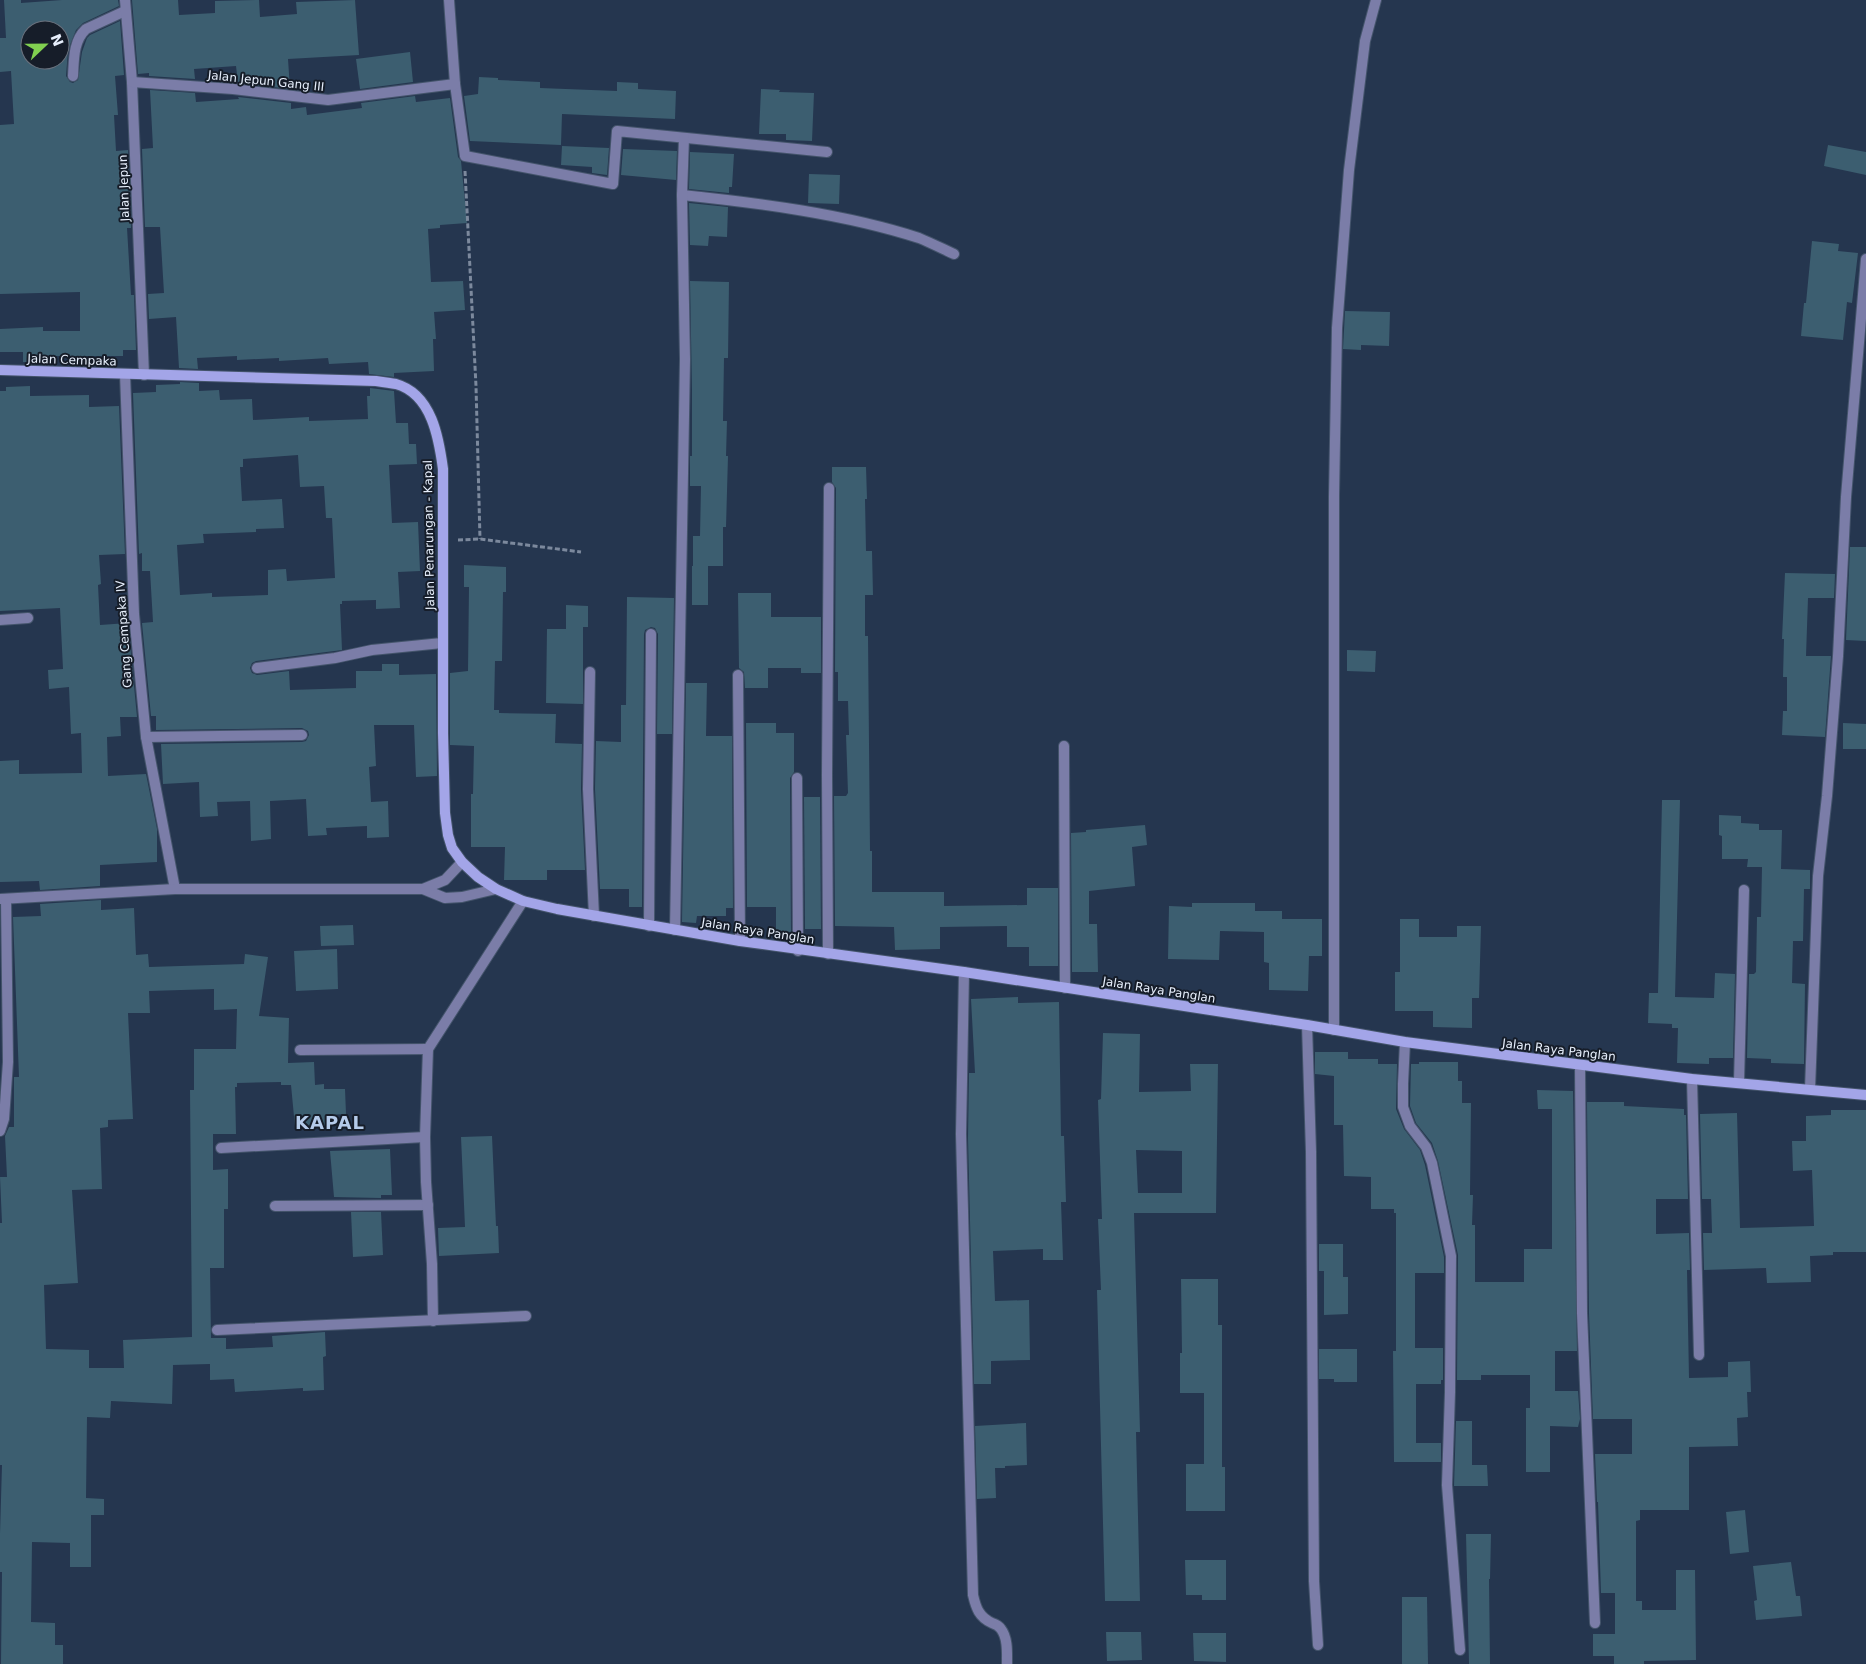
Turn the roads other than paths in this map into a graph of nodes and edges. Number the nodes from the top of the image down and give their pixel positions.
1 (124, 0) edge
2 (449, 0) edge
3 (1376, 0) edge
4 (125, 11) junction
5 (73, 76) dead end
6 (132, 82) junction
7 (455, 84) junction
8 (684, 138) junction
9 (827, 152) dead end
10 (682, 194) junction
11 (954, 254) dead end
12 (1866, 259) edge
13 (0, 370) edge
14 (126, 374) junction
15 (144, 375) junction
16 (829, 488) dead end
17 (28, 618) dead end
18 (0, 620) edge
19 (651, 634) dead end
20 (442, 643) junction
21 (257, 668) dead end
22 (590, 672) dead end
23 (738, 675) dead end
24 (302, 735) dead end
25 (146, 737) junction
26 (1064, 746) dead end
27 (798, 778) dead end
28 (462, 862) junction
29 (175, 889) junction
30 (423, 889) junction
31 (496, 889) junction
32 (1744, 890) dead end
33 (3, 899) edge
34 (523, 901) junction
35 (594, 916) junction
36 (649, 926) junction
37 (675, 930) junction
38 (740, 941) junction
39 (798, 950) junction
40 (828, 954) junction
41 (964, 972) junction
42 (1065, 988) junction
43 (1307, 1025) junction
44 (1334, 1030) junction
45 (1405, 1042) junction
46 (428, 1049) junction
47 (300, 1050) dead end
48 (1580, 1066) junction
49 (1692, 1079) junction
50 (1739, 1082) junction
51 (1810, 1089) junction
52 (1866, 1094) edge
53 (0, 1131) edge
54 (425, 1137) junction
55 (221, 1148) dead end
56 (428, 1205) junction
57 (275, 1206) dead end
58 (526, 1316) dead end
59 (434, 1321) junction
60 (217, 1330) dead end
61 (1699, 1355) dead end
62 (1595, 1623) dead end
63 (1318, 1645) dead end
64 (1460, 1650) dead end
65 (1007, 1664) edge

1 - 4 street, Jalan Jepun
2 - 7 street
3 - 44 street
4 - 5 street
4 - 6 street, Jalan Jepun
6 - 7 street, Jalan Jepun Gang III
6 - 15 street, Jalan Jepun
7 - 8 street
8 - 9 street
8 - 10 street
10 - 11 street
10 - 37 street
12 - 51 street
13 - 14 street, Jalan Cempaka
14 - 15 street, Jalan Cempaka
14 - 25 street, Gang Cempaka IV
15 - 20 street, Jalan Penarungan - Kapal
16 - 40 street
17 - 18 street
19 - 36 street
20 - 21 street
20 - 28 street, Jalan Penarungan - Kapal
22 - 35 street
23 - 38 street
24 - 25 street
25 - 29 street, Gang Cempaka IV
26 - 42 street
27 - 39 street
28 - 30 street
28 - 31 street, Jalan Raya Panglan
29 - 30 street
29 - 33 street
30 - 31 street
31 - 34 street, Jalan Raya Panglan
32 - 50 street
33 - 53 street
34 - 35 street, Jalan Raya Panglan
34 - 46 street
35 - 36 street, Jalan Raya Panglan
36 - 37 street, Jalan Raya Panglan
37 - 38 street, Jalan Raya Panglan
38 - 39 street, Jalan Raya Panglan
39 - 40 street, Jalan Raya Panglan
40 - 41 street, Jalan Raya Panglan
41 - 42 street, Jalan Raya Panglan
41 - 65 street
42 - 43 street, Jalan Raya Panglan
43 - 44 street, Jalan Raya Panglan
43 - 63 street
44 - 45 street, Jalan Raya Panglan
45 - 48 street, Jalan Raya Panglan
45 - 64 street
46 - 47 street
46 - 54 street
48 - 49 street, Jalan Raya Panglan
48 - 62 street
49 - 50 street, Jalan Raya Panglan
49 - 61 street
50 - 51 street, Jalan Raya Panglan
51 - 52 street, Jalan Raya Panglan
54 - 55 street
54 - 56 street
56 - 57 street
56 - 59 street
58 - 59 street
59 - 60 street

